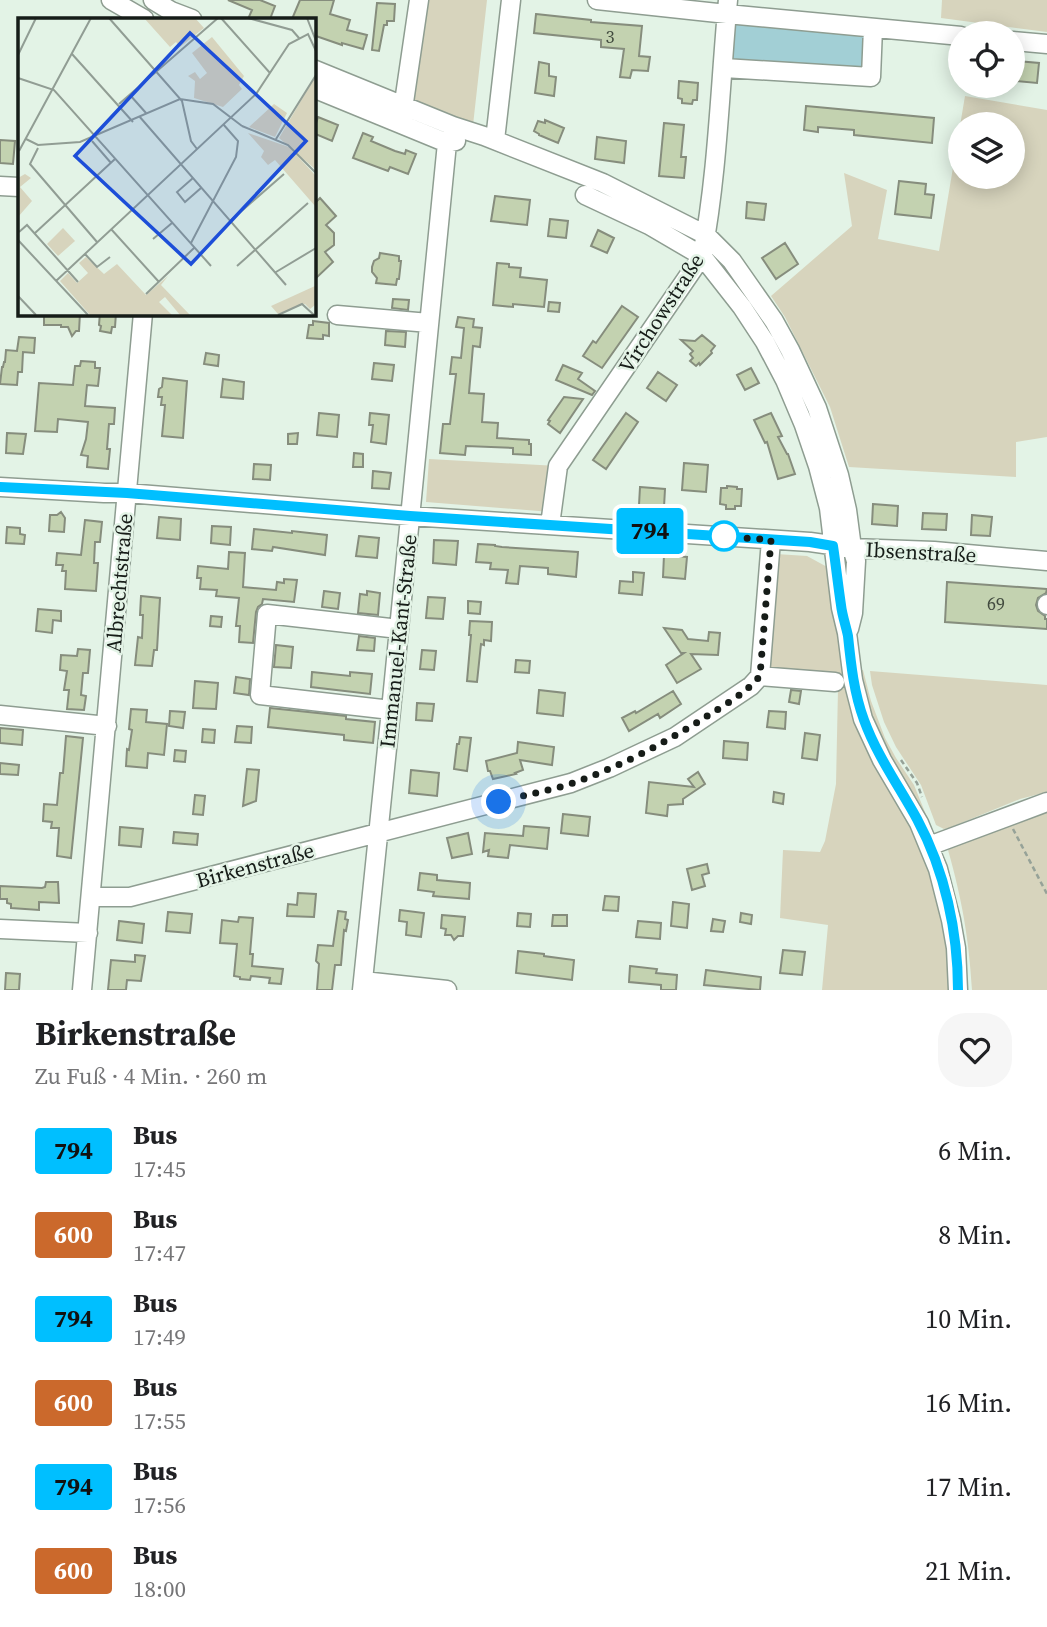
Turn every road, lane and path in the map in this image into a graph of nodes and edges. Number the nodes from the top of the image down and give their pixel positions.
1 (111, 0) edge
2 (153, 0) edge
3 (419, 0) edge
4 (510, 0) edge
5 (597, 0) edge
6 (727, 7) edge
7 (171, 10) edge
8 (140, 18) edge
9 (190, 18) edge
10 (873, 29) junction
11 (948, 35) edge
12 (1025, 42) edge
13 (1047, 44) edge
14 (724, 68) junction
15 (315, 70) edge
16 (315, 89) edge
17 (402, 114) junction
18 (450, 134) junction
19 (489, 138) junction
20 (0, 186) edge
21 (18, 187) edge
22 (585, 195) dead end
23 (706, 235) junction
24 (702, 256) junction
25 (143, 315) edge
26 (337, 315) dead end
27 (429, 323) junction
28 (0, 486) edge
29 (127, 493) junction
30 (410, 516) junction
31 (550, 525) junction
32 (771, 540) junction
33 (833, 546) junction
34 (852, 548) junction
35 (1047, 561) edge
36 (399, 629) junction
37 (847, 634) junction
38 (760, 676) junction
39 (835, 682) dead end
40 (391, 710) junction
41 (0, 715) edge
42 (107, 726) junction
43 (895, 751) dead end
44 (924, 802) dead end
45 (1047, 802) edge
46 (1007, 817) junction
47 (379, 832) junction
48 (929, 845) junction
49 (1047, 894) edge
50 (92, 897) junction
51 (0, 929) edge
52 (88, 933) junction
53 (363, 985) edge
54 (82, 990) edge
55 (447, 990) edge
56 (958, 990) edge

1 - 8 street
2 - 7 street
3 - 17 street
4 - 19 street
5 - 6 street
6 - 10 street
6 - 14 street, Virchowstraße
7 - 9 street
10 - 11 street
10 - 14 street
12 - 13 street
14 - 23 street, Virchowstraße
15 - 17 street
16 - 17 street
17 - 18 street
18 - 19 street
18 - 27 street, Immanuel-Kant-Straße
19 - 23 street
20 - 21 street
22 - 24 street
23 - 24 street, Virchowstraße
23 - 34 street
24 - 31 street, Virchowstraße
24 - 33 street
25 - 29 street, Albrechtstraße
26 - 27 street
27 - 30 street, Immanuel-Kant-Straße
28 - 29 street, Ibsenstraße
29 - 30 street, Ibsenstraße
29 - 42 street, Albrechtstraße
30 - 31 street, Ibsenstraße
30 - 36 street, Immanuel-Kant-Straße
31 - 32 street, Ibsenstraße
32 - 33 street, Ibsenstraße
32 - 38 street
33 - 34 street, Ibsenstraße
33 - 37 street
34 - 35 street, Ibsenstraße
34 - 37 street
36 - 40 street, Immanuel-Kant-Straße
36 - 40 street
37 - 48 street
38 - 39 street
38 - 47 street, Birkenstraße
40 - 47 street, Immanuel-Kant-Straße
41 - 42 street
42 - 50 street, Albrechtstraße
43 - 44 path
45 - 46 street
46 - 48 street
46 - 49 path
47 - 50 street, Birkenstraße
47 - 53 street, Immanuel-Kant-Straße
48 - 56 street
50 - 52 street, Albrechtstraße
51 - 52 street
52 - 54 street, Albrechtstraße
53 - 55 street

